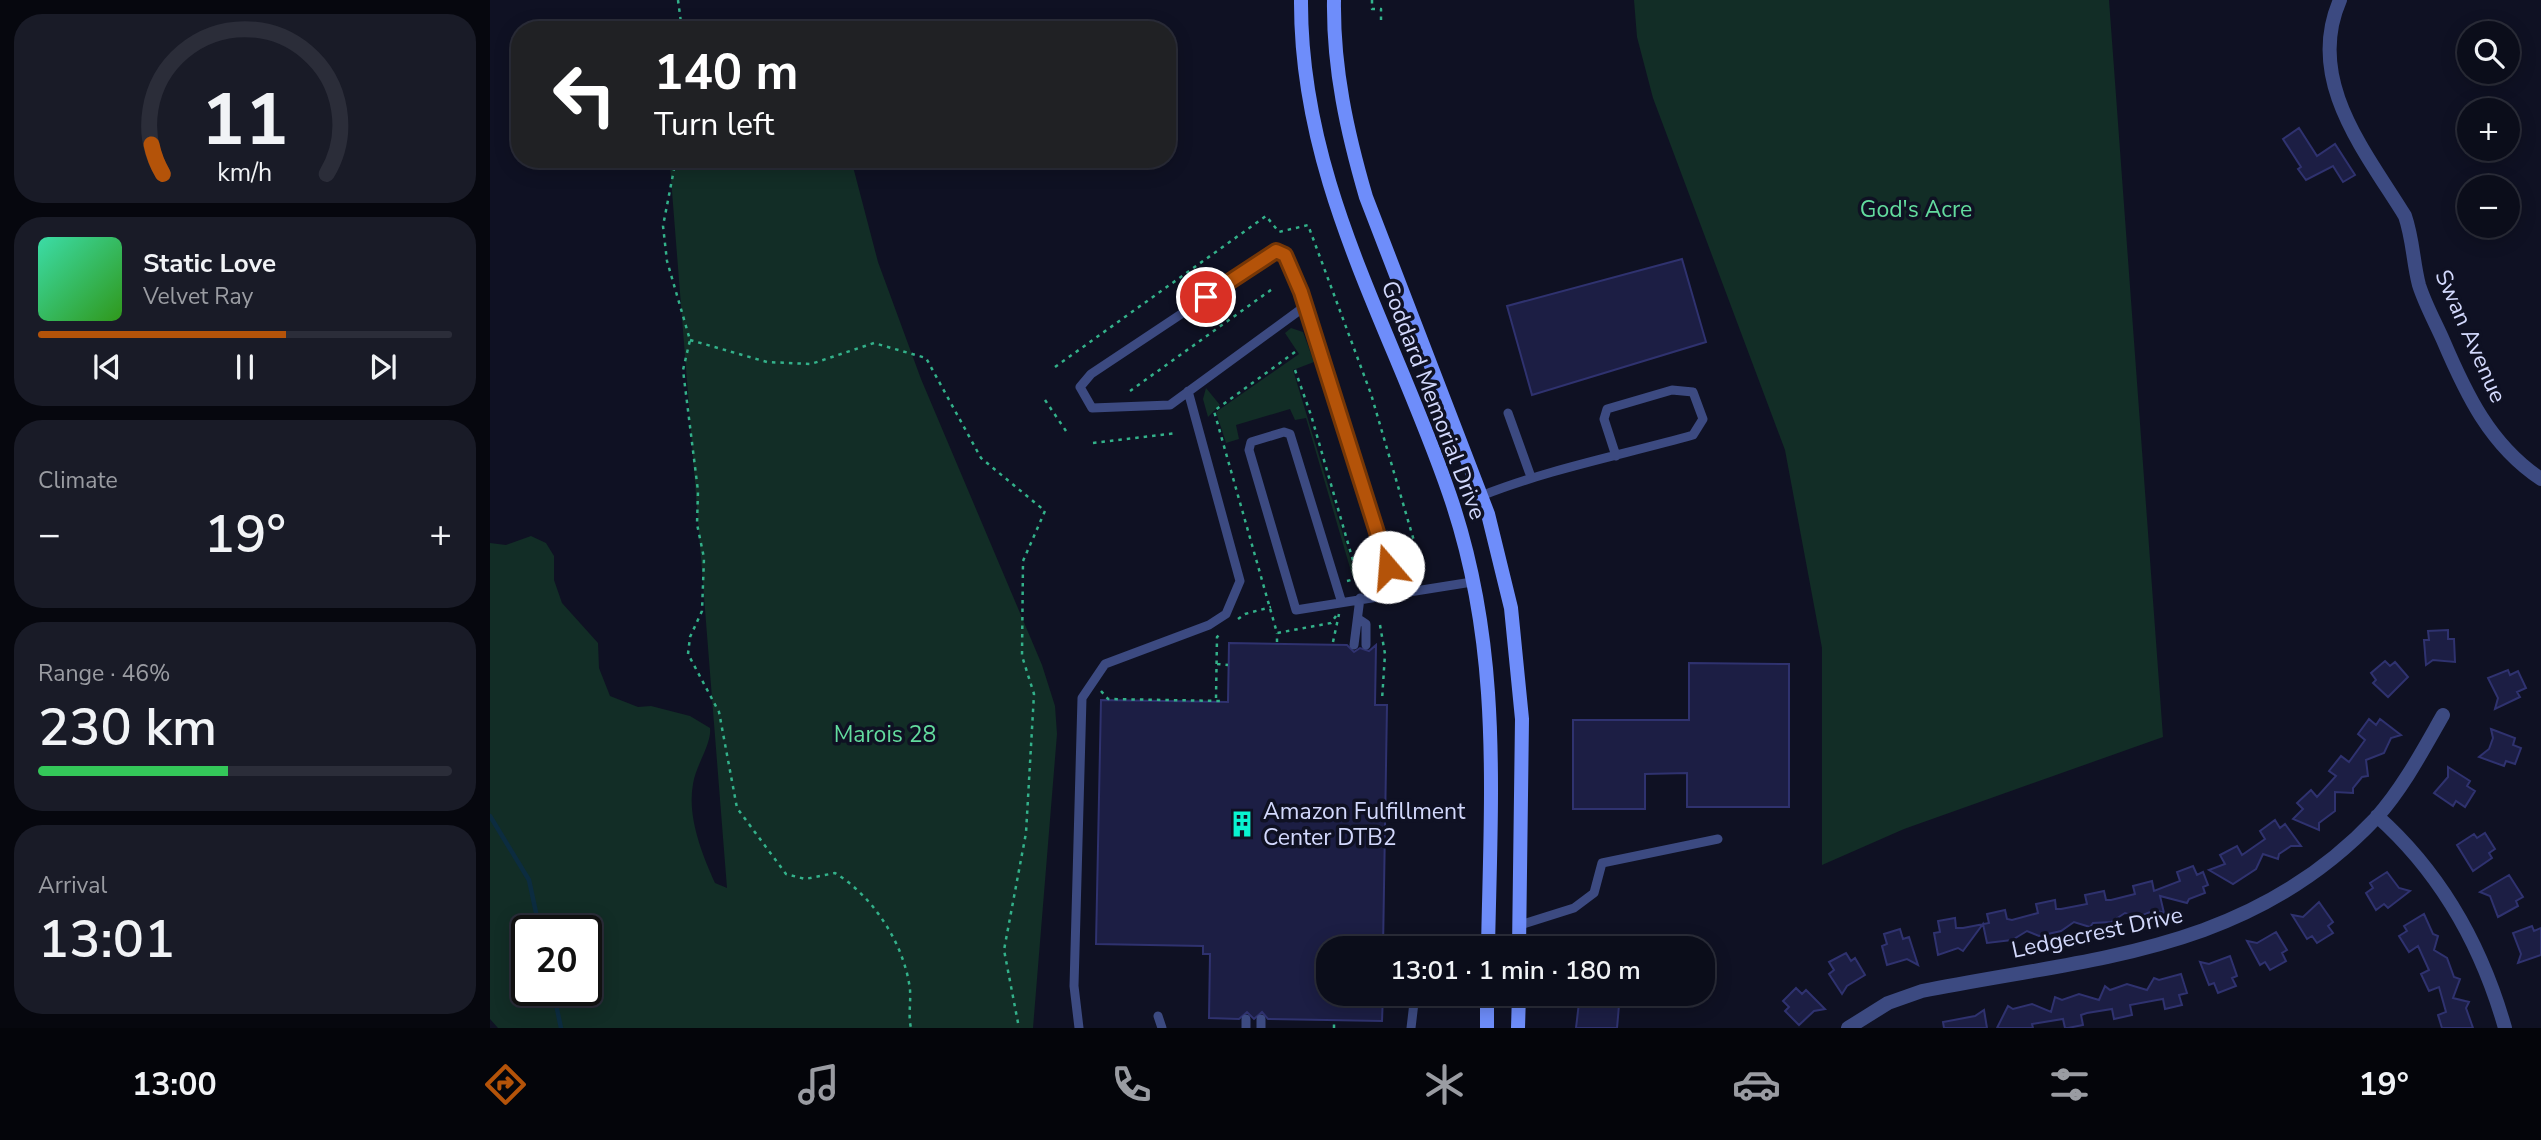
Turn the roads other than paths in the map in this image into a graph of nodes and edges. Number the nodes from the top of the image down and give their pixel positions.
1 (1301, 0) edge
2 (1334, 0) edge
3 (2340, 0) edge
4 (1304, 307) junction
5 (1188, 391) junction
6 (1508, 413) dead end
7 (1616, 456) junction
8 (1531, 477) junction
9 (2541, 479) edge
10 (1481, 496) junction
11 (1472, 582) junction
12 (1396, 593) junction
13 (1360, 598) junction
14 (1341, 600) junction
15 (1360, 620) junction
16 (1354, 645) dead end
17 (1366, 645) dead end
18 (2443, 715) dead end
19 (2377, 816) junction
20 (1718, 839) dead end
21 (1520, 925) junction
22 (1488, 936) edge
23 (1520, 936) edge
24 (1414, 1006) edge
25 (1487, 1006) edge
26 (1518, 1006) edge
27 (1158, 1016) dead end
28 (1079, 1028) edge
29 (1162, 1028) edge
30 (1411, 1028) edge
31 (1487, 1028) edge
32 (1518, 1028) edge
33 (1848, 1028) edge
34 (2505, 1028) edge

1 - 11 main road, Goddard Memorial Drive
2 - 10 main road, Goddard Memorial Drive
3 - 9 street, Swan Avenue
4 - 5 lane
4 - 5 lane
4 - 12 lane
5 - 28 lane
6 - 8 lane
7 - 7 lane
7 - 8 lane
8 - 10 lane
10 - 21 main road, Goddard Memorial Drive
11 - 12 lane
11 - 22 main road, Goddard Memorial Drive
12 - 13 lane
13 - 14 lane
13 - 15 lane
14 - 14 lane
15 - 16 lane
15 - 17 lane
18 - 19 street, Ledgecrest Drive
19 - 33 street, Ledgecrest Drive
19 - 34 street
20 - 21 lane
21 - 23 main road, Goddard Memorial Drive
24 - 30 lane
25 - 31 main road
26 - 32 main road
27 - 29 lane

